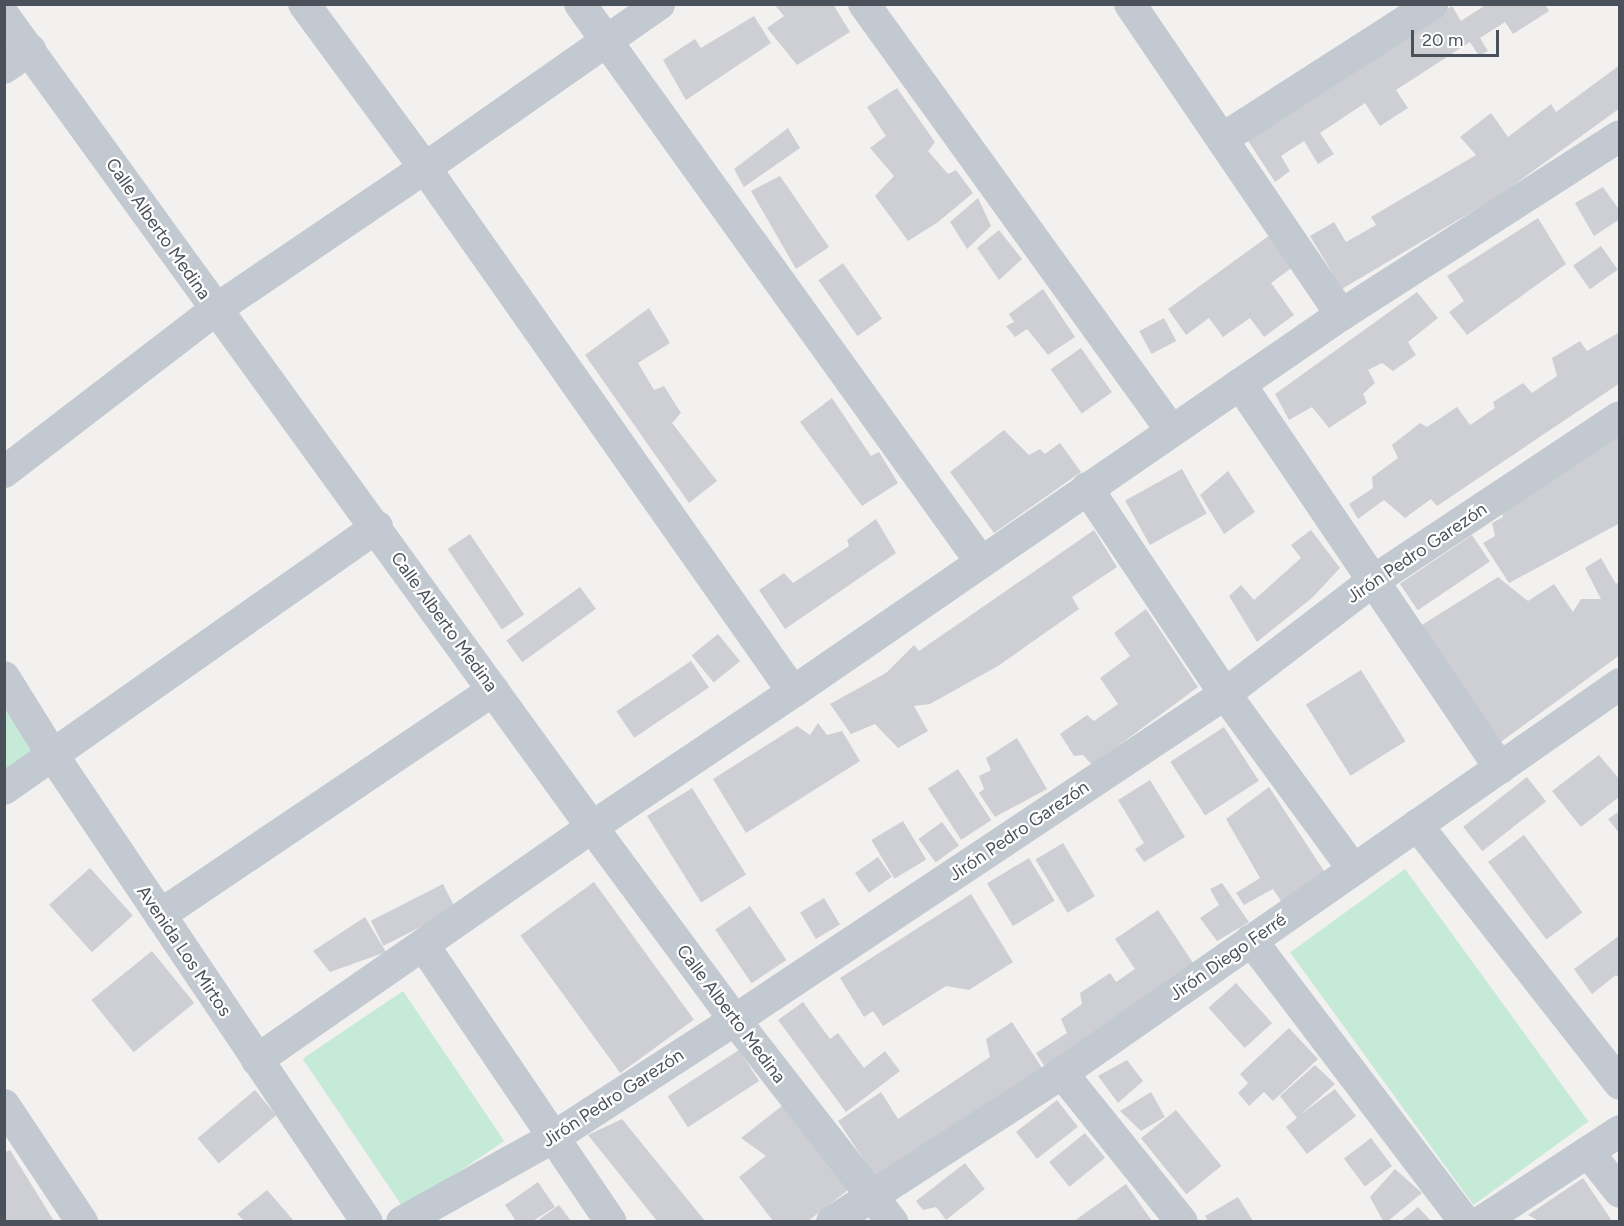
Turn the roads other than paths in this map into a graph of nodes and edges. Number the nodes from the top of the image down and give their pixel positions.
1 (304, 4) edge
2 (580, 4) edge
3 (658, 4) edge
4 (864, 4) edge
5 (1130, 4) edge
6 (1432, 4) edge
7 (4, 16) edge
8 (606, 41) junction
9 (30, 50) junction
10 (4, 68) edge
11 (1620, 136) edge
12 (1222, 139) junction
13 (425, 168) junction
14 (215, 310) junction
15 (1341, 315) junction
16 (1240, 384) junction
17 (1620, 417) edge
18 (1170, 430) junction
19 (4, 471) edge
20 (1087, 488) junction
21 (377, 527) junction
22 (981, 562) junction
23 (1373, 581) junction
24 (4, 677) edge
25 (493, 690) junction
26 (793, 692) junction
27 (1225, 694) junction
28 (1615, 698) edge
29 (52, 754) junction
30 (1500, 768) junction
31 (4, 789) edge
32 (1418, 825) junction
33 (592, 827) junction
34 (1353, 869) junction
35 (160, 915) junction
36 (1251, 940) junction
37 (424, 946) junction
38 (735, 1020) junction
39 (257, 1060) junction
40 (1062, 1073) junction
41 (1620, 1084) edge
42 (4, 1105) edge
43 (1620, 1131) edge
44 (554, 1137) junction
45 (1588, 1152) junction
46 (1620, 1192) edge
47 (872, 1195) junction
48 (82, 1221) edge
49 (367, 1221) edge
50 (402, 1221) edge
51 (611, 1221) edge
52 (832, 1221) edge
53 (892, 1221) edge
54 (1182, 1221) edge
55 (1465, 1221) edge
56 (1481, 1221) edge

1 - 13 street
2 - 8 street
3 - 8 street
4 - 18 street
5 - 12 street
6 - 12 street
7 - 9 street, Calle Alberto Medina
8 - 13 street
8 - 22 street
9 - 10 street
9 - 14 street, Calle Alberto Medina
11 - 15 street
12 - 15 street
13 - 14 street
13 - 26 street
14 - 19 street
14 - 21 street, Calle Alberto Medina
15 - 16 street
16 - 18 street
16 - 23 street
17 - 23 street, Jirón Pedro Garezón
18 - 20 street
20 - 22 street
20 - 27 street
21 - 25 street, Calle Alberto Medina
21 - 29 street
22 - 26 street
23 - 27 street, Jirón Pedro Garezón
23 - 30 street
24 - 29 street, Avenida Los Mirtos
25 - 33 street, Calle Alberto Medina
25 - 35 street
26 - 33 street
27 - 34 street
27 - 38 street, Jirón Pedro Garezón
28 - 30 street, Jirón Diego Ferré
29 - 31 street
29 - 35 street, Avenida Los Mirtos
30 - 32 street, Jirón Diego Ferré
32 - 34 street, Jirón Diego Ferré
32 - 41 street
33 - 37 street
33 - 38 street, Calle Alberto Medina
34 - 36 street, Jirón Diego Ferré
35 - 39 street, Avenida Los Mirtos
36 - 40 street, Jirón Diego Ferré
36 - 55 street
37 - 39 street
37 - 44 street
38 - 44 street, Jirón Pedro Garezón
38 - 47 street, Calle Alberto Medina
39 - 49 street, Avenida Los Mirtos
40 - 47 street, Jirón Diego Ferré
40 - 54 street
42 - 48 street
43 - 45 street
44 - 50 street, Jirón Pedro Garezón
44 - 51 street
45 - 46 street
45 - 56 street
47 - 52 street, Jirón Diego Ferré
47 - 53 street, Calle Alberto Medina

